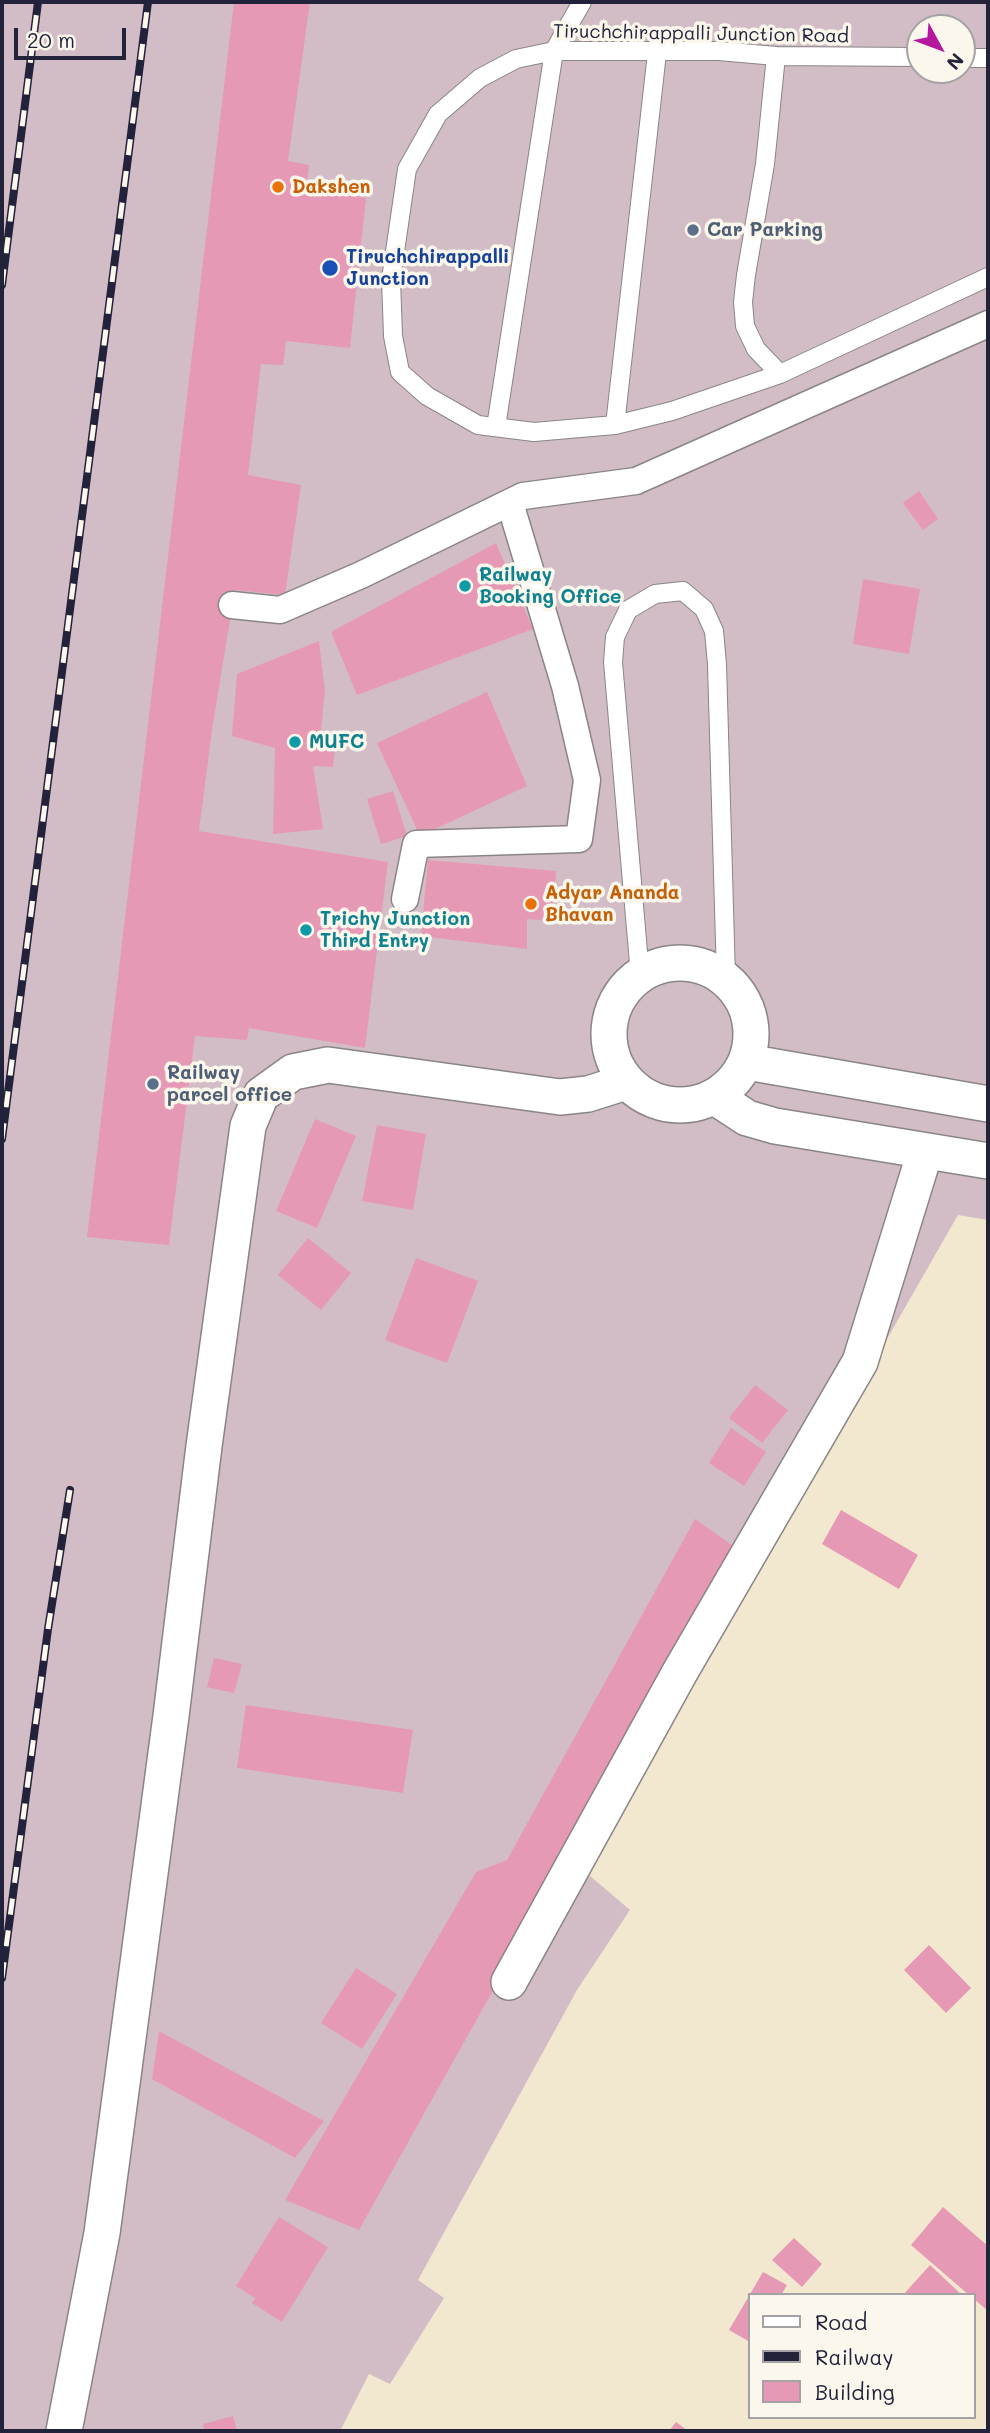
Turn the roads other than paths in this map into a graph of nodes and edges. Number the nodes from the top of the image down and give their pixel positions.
1 (582, 2) edge
2 (554, 51) junction
3 (657, 53) junction
4 (776, 56) junction
5 (906, 57) edge
6 (988, 277) edge
7 (988, 324) edge
8 (780, 374) junction
9 (615, 425) junction
10 (496, 427) junction
11 (510, 503) junction
12 (232, 605) dead end
13 (405, 899) dead end
14 (640, 975) junction
15 (726, 978) junction
16 (747, 1062) junction
17 (626, 1082) junction
18 (715, 1097) junction
19 (988, 1104) edge
20 (925, 1152) junction
21 (988, 1161) edge
22 (509, 1982) dead end
23 (64, 2431) edge

1 - 2 lane
2 - 3 lane, Tiruchchirappalli Junction Road
2 - 10 lane
2 - 10 lane, Tiruchchirappalli Junction Road
3 - 4 lane, Tiruchchirappalli Junction Road
3 - 9 lane
4 - 5 lane, Tiruchchirappalli Junction Road
4 - 8 lane
6 - 8 lane, Tiruchchirappalli Junction Road
7 - 11 street
8 - 9 lane, Tiruchchirappalli Junction Road
9 - 10 lane, Tiruchchirappalli Junction Road
11 - 12 street
11 - 13 street
14 - 15 street
14 - 15 lane
14 - 17 street
15 - 16 street
16 - 18 street
16 - 19 street
17 - 18 street
17 - 23 street
18 - 20 street
20 - 21 street
20 - 22 street

